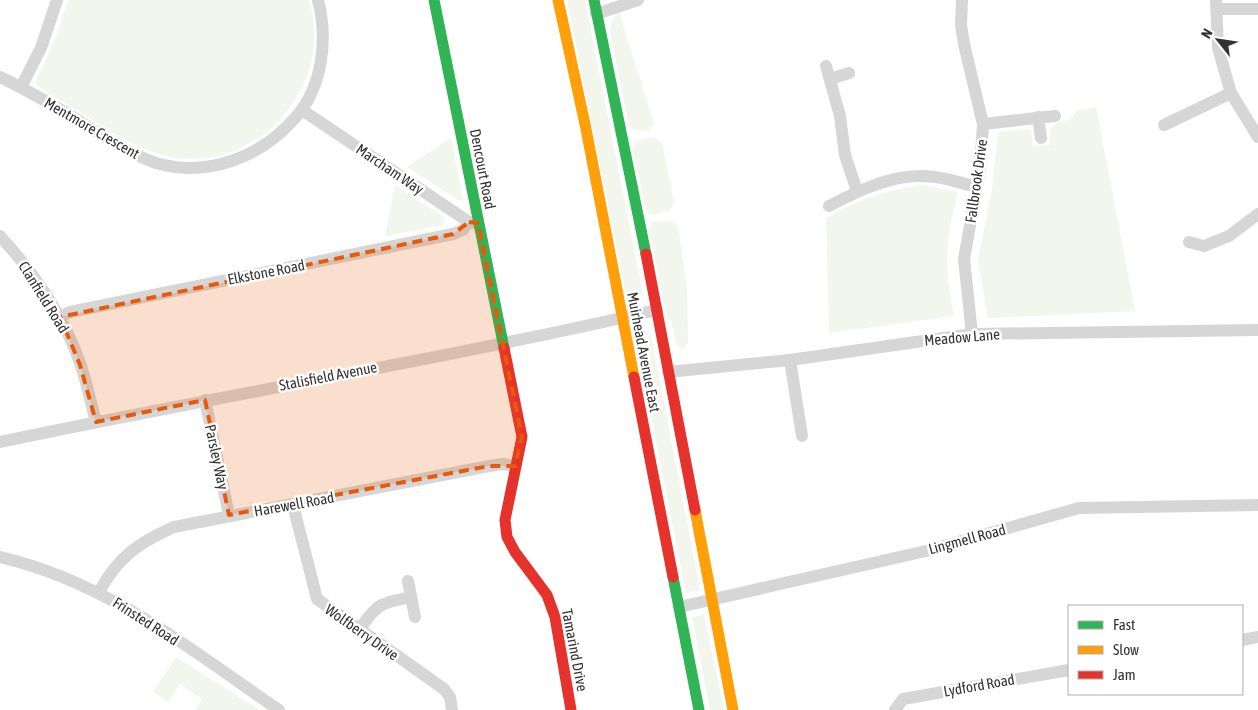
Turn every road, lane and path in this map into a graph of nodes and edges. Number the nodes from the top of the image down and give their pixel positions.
1 (57, 0) edge
2 (318, 0) edge
3 (434, 0) edge
4 (558, 0) edge
5 (594, 0) edge
6 (638, 0) edge
7 (962, 0) edge
8 (1216, 4) edge
9 (1258, 9) edge
10 (596, 14) junction
11 (826, 66) dead end
12 (849, 73) dead end
13 (0, 77) edge
14 (830, 79) junction
15 (21, 87) junction
16 (1231, 93) junction
17 (302, 110) junction
18 (1055, 116) dead end
19 (1038, 117) junction
20 (983, 124) junction
21 (1164, 125) dead end
22 (1258, 136) edge
23 (1041, 138) dead end
24 (976, 187) junction
25 (856, 191) junction
26 (829, 206) dead end
27 (1258, 214) edge
28 (474, 222) junction
29 (0, 236) edge
30 (1189, 242) dead end
31 (657, 310) junction
32 (60, 317) junction
33 (621, 318) junction
34 (1258, 330) edge
35 (972, 334) junction
36 (502, 343) junction
37 (790, 360) junction
38 (668, 372) junction
39 (205, 400) junction
40 (96, 422) junction
41 (802, 436) dead end
42 (0, 442) edge
43 (515, 466) junction
44 (294, 505) junction
45 (1258, 505) edge
46 (229, 515) junction
47 (0, 557) edge
48 (408, 581) dead end
49 (99, 592) junction
50 (410, 597) junction
51 (711, 600) junction
52 (679, 607) junction
53 (415, 617) dead end
54 (359, 630) junction
55 (1258, 637) edge
56 (1243, 640) edge
57 (1068, 670) edge
58 (279, 710) edge
59 (452, 710) edge
60 (571, 710) edge
61 (699, 710) edge
62 (734, 710) edge
63 (895, 710) edge

1 - 15 street
2 - 17 street, Mentmore Crescent
3 - 28 street, Dencourt Road
4 - 33 street, Muirhead Avenue East
5 - 10 street, Muirhead Avenue East
6 - 10 street
7 - 20 street, Fallbrook Drive
8 - 9 street
8 - 16 street
10 - 31 street, Muirhead Avenue East
11 - 14 street
12 - 14 street
13 - 15 street, Mentmore Crescent
14 - 25 street
15 - 17 street, Mentmore Crescent
16 - 21 street
16 - 22 street
17 - 28 street, Marcham Way
18 - 19 street
19 - 20 street
19 - 23 street
20 - 24 street, Fallbrook Drive
24 - 25 street
24 - 35 street, Fallbrook Drive
25 - 26 street
27 - 30 street
28 - 32 street, Elkstone Road
28 - 36 street, Dencourt Road
29 - 32 street, Clanfield Road
31 - 33 street, Stalisfield Avenue
31 - 38 street, Muirhead Avenue East
32 - 40 street, Clanfield Road
33 - 36 street, Stalisfield Avenue
33 - 52 street, Muirhead Avenue East
34 - 35 street, Meadow Lane
35 - 37 street, Meadow Lane
36 - 39 street, Stalisfield Avenue
36 - 43 street, Tamarind Drive
37 - 38 street, Meadow Lane
37 - 41 street
38 - 51 street, Muirhead Avenue East
39 - 40 street, Stalisfield Avenue
39 - 46 street, Parsley Way
40 - 42 street, Stalisfield Avenue
43 - 44 street, Harewell Road
43 - 60 street, Tamarind Drive
44 - 46 street, Harewell Road
44 - 54 street, Wolfberry Drive
45 - 51 street, Lingmell Road
46 - 49 street, Harewell Road
47 - 49 street, Frinsted Road
48 - 50 street
49 - 58 street, Frinsted Road
50 - 53 street
50 - 54 street
51 - 52 street, Lingmell Road
51 - 62 street, Muirhead Avenue East
52 - 61 street, Muirhead Avenue East
54 - 59 street, Wolfberry Drive
55 - 56 street
57 - 63 street, Lydford Road

